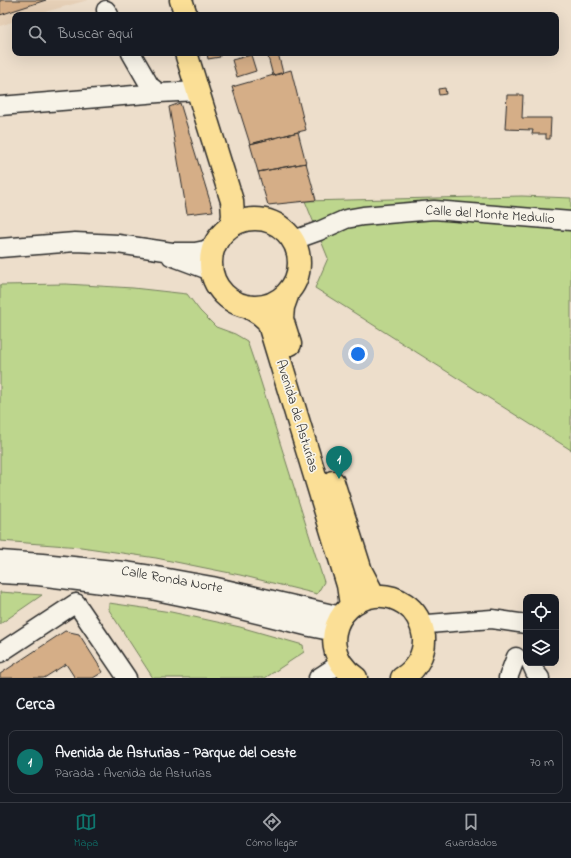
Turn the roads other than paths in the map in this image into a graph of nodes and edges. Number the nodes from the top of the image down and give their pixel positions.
1 (169, 0) edge
2 (181, 0) edge
3 (173, 12) edge
4 (185, 12) edge
5 (133, 56) edge
6 (187, 56) edge
7 (199, 56) edge
8 (198, 91) junction
9 (159, 93) junction
10 (0, 106) edge
11 (255, 218) junction
12 (571, 221) edge
13 (231, 225) junction
14 (294, 240) junction
15 (214, 245) junction
16 (0, 248) edge
17 (153, 250) junction
18 (212, 271) junction
19 (288, 293) junction
20 (247, 306) junction
21 (0, 560) edge
22 (0, 574) edge
23 (86, 582) junction
24 (374, 596) junction
25 (76, 603) junction
26 (342, 618) junction
27 (523, 624) edge
28 (422, 628) junction
29 (0, 653) edge
30 (523, 661) edge
31 (530, 666) edge
32 (348, 671) edge
33 (127, 678) edge
34 (318, 678) edge
35 (402, 678) edge
36 (508, 678) edge
37 (540, 678) edge

1 - 3 main road
2 - 4 main road
5 - 9 street
6 - 8 main road
7 - 11 main road
8 - 9 street
8 - 13 main road
9 - 10 street
11 - 13 main road
11 - 14 main road
12 - 14 street, Calle del Monte Medulio
13 - 15 main road
14 - 19 main road
15 - 17 street
15 - 18 main road
16 - 17 street
17 - 18 street
18 - 20 main road
19 - 20 main road
19 - 24 main road, Avenida de Asturias
20 - 26 main road, Avenida de Asturias
21 - 26 street, Calle Ronda Norte
22 - 23 street, Calle Ronda Norte
23 - 25 street
23 - 26 street, Calle Ronda Norte
24 - 26 main road
24 - 28 main road
25 - 29 street
25 - 33 street
26 - 32 main road, Avenida de Asturias
27 - 28 street
28 - 35 main road
30 - 36 street
31 - 37 street
32 - 34 street

